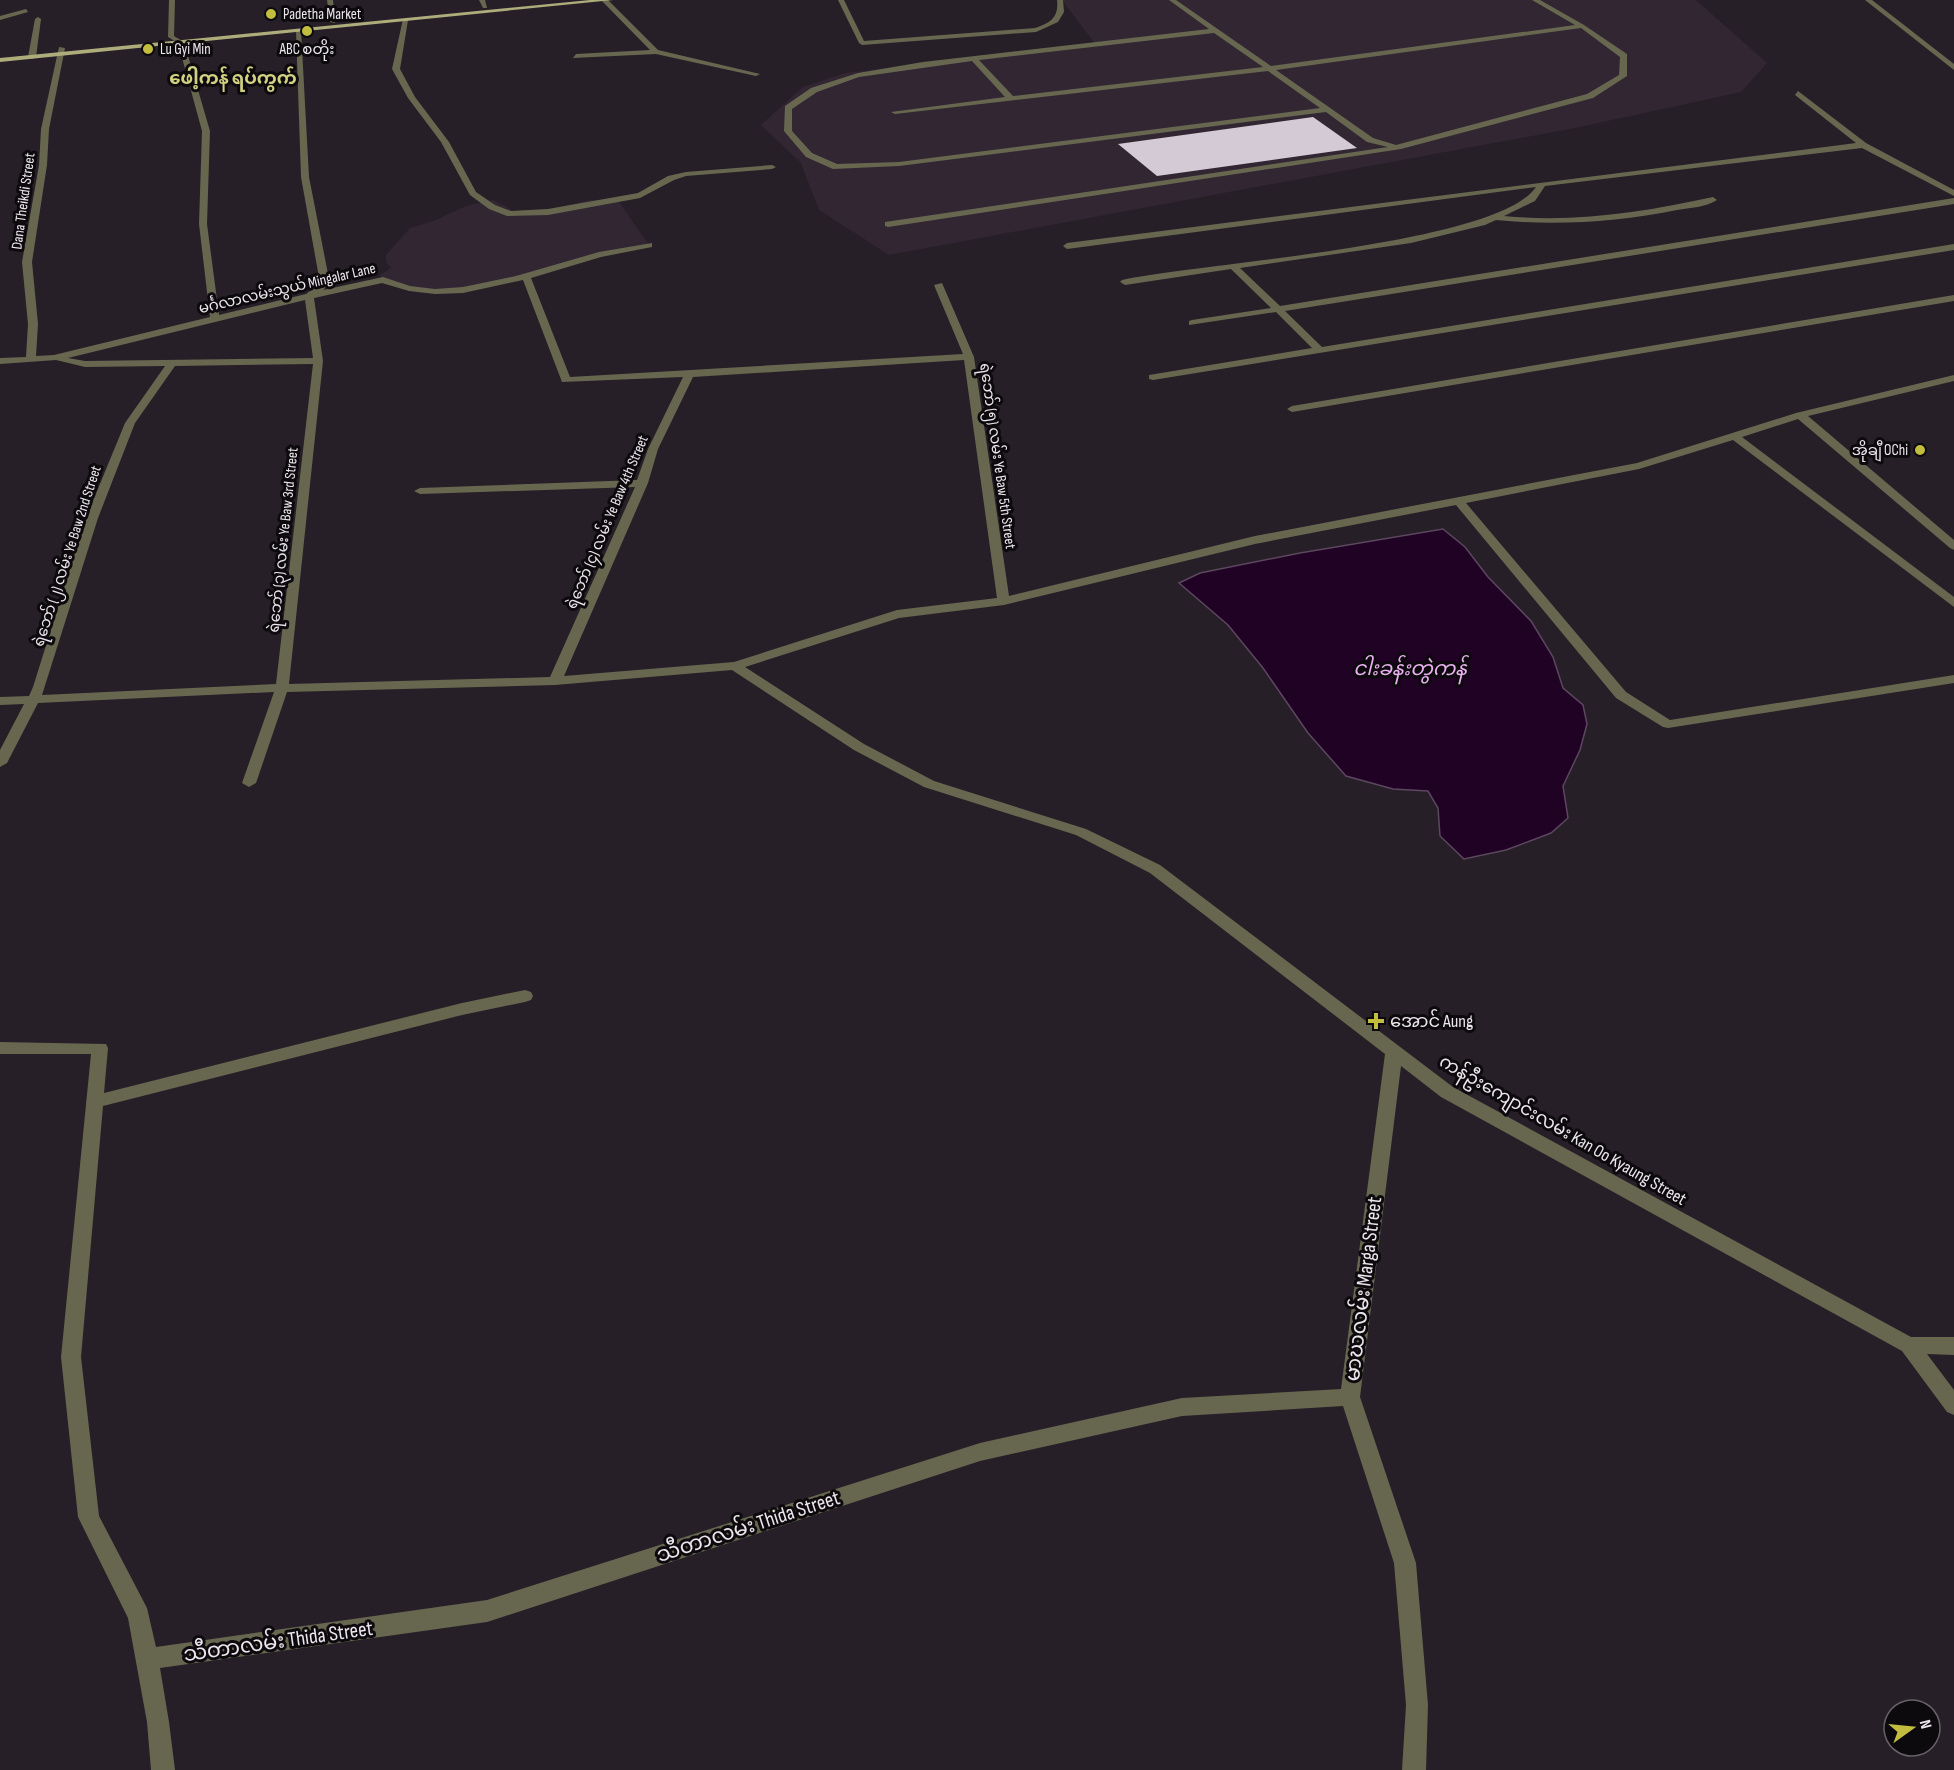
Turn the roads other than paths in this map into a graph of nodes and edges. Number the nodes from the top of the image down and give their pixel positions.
1 (172, 0) edge
2 (330, 0) edge
3 (555, 0) edge
4 (604, 0) edge
5 (610, 0) edge
6 (841, 0) edge
7 (1060, 0) edge
8 (1172, 0) edge
9 (1535, 0) edge
10 (1868, 0) edge
11 (484, 4) edge
12 (26, 11) dead end
13 (0, 18) edge
14 (38, 19) dead end
15 (405, 20) junction
16 (333, 22) junction
17 (1581, 26) junction
18 (299, 31) junction
19 (1213, 31) junction
20 (171, 37) junction
21 (181, 42) junction
22 (60, 51) junction
23 (656, 52) junction
24 (0, 54) edge
25 (33, 54) junction
26 (576, 56) dead end
27 (973, 58) junction
28 (0, 60) edge
29 (1954, 68) edge
30 (1268, 69) junction
31 (756, 74) dead end
32 (1798, 93) dead end
33 (1011, 99) junction
34 (1325, 110) junction
35 (895, 112) dead end
36 (1863, 145) junction
37 (1401, 147) junction
38 (772, 167) dead end
39 (1542, 184) junction
40 (1954, 193) edge
41 (1713, 200) dead end
42 (1954, 201) edge
43 (1494, 217) junction
44 (888, 224) dead end
45 (649, 245) dead end
46 (1067, 246) dead end
47 (1954, 247) edge
48 (1233, 266) junction
49 (526, 277) junction
50 (1125, 282) dead end
51 (939, 285) dead end
52 (309, 296) junction
53 (1954, 298) edge
54 (1278, 310) junction
55 (215, 319) junction
56 (1192, 323) dead end
57 (1320, 350) junction
58 (969, 357) junction
59 (54, 358) junction
60 (32, 359) junction
61 (0, 361) edge
62 (318, 361) junction
63 (171, 364) junction
64 (689, 375) junction
65 (1153, 377) dead end
66 (1954, 378) edge
67 (1292, 409) dead end
68 (1800, 416) junction
69 (1733, 435) junction
70 (642, 483) junction
71 (420, 492) dead end
72 (1458, 500) junction
73 (1954, 546) edge
74 (1004, 601) junction
75 (1954, 603) edge
76 (735, 666) junction
77 (1954, 679) edge
78 (555, 681) junction
79 (282, 688) junction
80 (36, 698) junction
81 (0, 701) edge
82 (0, 763) edge
83 (249, 783) dead end
84 (525, 996) dead end
85 (0, 1048) edge
86 (1394, 1052) junction
87 (94, 1102) junction
88 (1909, 1345) junction
89 (1954, 1346) edge
90 (1350, 1397) junction
91 (1954, 1406) edge
92 (147, 1659) junction
93 (163, 1770) edge
94 (1414, 1770) edge

1 - 20 street
2 - 16 street
3 - 11 main road
4 - 5 main road
4 - 15 main road
4 - 23 street
6 - 7 street
8 - 19 street
9 - 17 street
10 - 29 street
11 - 16 main road
12 - 13 street
14 - 25 street
15 - 18 main road
15 - 38 street
16 - 20 main road
17 - 30 street
17 - 37 street
18 - 21 main road
18 - 52 street
19 - 27 street
19 - 30 street
20 - 21 street
20 - 22 main road
21 - 22 main road
21 - 55 street
22 - 25 main road
22 - 60 street, Dana Theikdi Street
23 - 26 street
23 - 31 street
24 - 25 main road
25 - 28 main road
27 - 33 street
27 - 34 street
30 - 33 street
30 - 34 street
32 - 36 street
33 - 35 street
34 - 37 street
36 - 39 street
36 - 40 street
37 - 44 street
39 - 43 street
39 - 46 street
41 - 43 street
42 - 54 street
43 - 48 street
45 - 49 street, မင်္ဂလာလမ်းသွယ် Mingalar Lane
47 - 57 street
48 - 50 street
48 - 54 street
49 - 52 street, မင်္ဂလာလမ်းသွယ် Mingalar Lane
49 - 64 street
51 - 58 street, ရဲဘော် (၅) လမ်း Ye Baw 5th Street
52 - 55 street, မင်္ဂလာလမ်းသွယ် Mingalar Lane
52 - 62 street, ရဲဘော် (၃) လမ်း Ye Baw 3rd Street
53 - 67 street
54 - 56 street
54 - 57 street
55 - 59 street, မင်္ဂလာလမ်းသွယ် Mingalar Lane
57 - 65 street
58 - 64 street
58 - 74 street, ရဲဘော် (၅) လမ်း Ye Baw 5th Street
59 - 60 street, မင်္ဂလာလမ်းသွယ် Mingalar Lane
59 - 63 street
60 - 61 street, မင်္ဂလာလမ်းသွယ် Mingalar Lane
62 - 63 street
62 - 79 street, ရဲဘော် (၃) လမ်း Ye Baw 3rd Street
63 - 80 street, ရဲဘော် (၂) လမ်း Ye Baw 2nd Street
64 - 70 street, ရဲဘော် (၄) လမ်း Ye Baw 4th Street
66 - 68 street
68 - 69 street
68 - 73 street
69 - 72 street
69 - 75 street
70 - 71 street
70 - 78 street, ရဲဘော် (၄) လမ်း Ye Baw 4th Street
72 - 74 street
72 - 77 street
74 - 76 street
76 - 78 street
76 - 86 street, ကန်ဦးကျောင်းလမ်း Kan Oo Kyaung Street
78 - 79 street
79 - 80 street
79 - 83 street, ရဲဘော် (၃) လမ်း Ye Baw 3rd Street
80 - 81 street
80 - 82 street, ရဲဘော် (၂) လမ်း Ye Baw 2nd Street
84 - 87 street
85 - 87 street
86 - 88 street, ကန်ဦးကျောင်းလမ်း Kan Oo Kyaung Street
86 - 90 street, မာဃလမ်း Marga Street
87 - 92 street
88 - 89 street, ကန်ဦးကျောင်းလမ်း Kan Oo Kyaung Street
88 - 91 street
90 - 92 street, သီတာလမ်း Thida Street
90 - 94 street, မာဃလမ်း Marga Street
92 - 93 street

